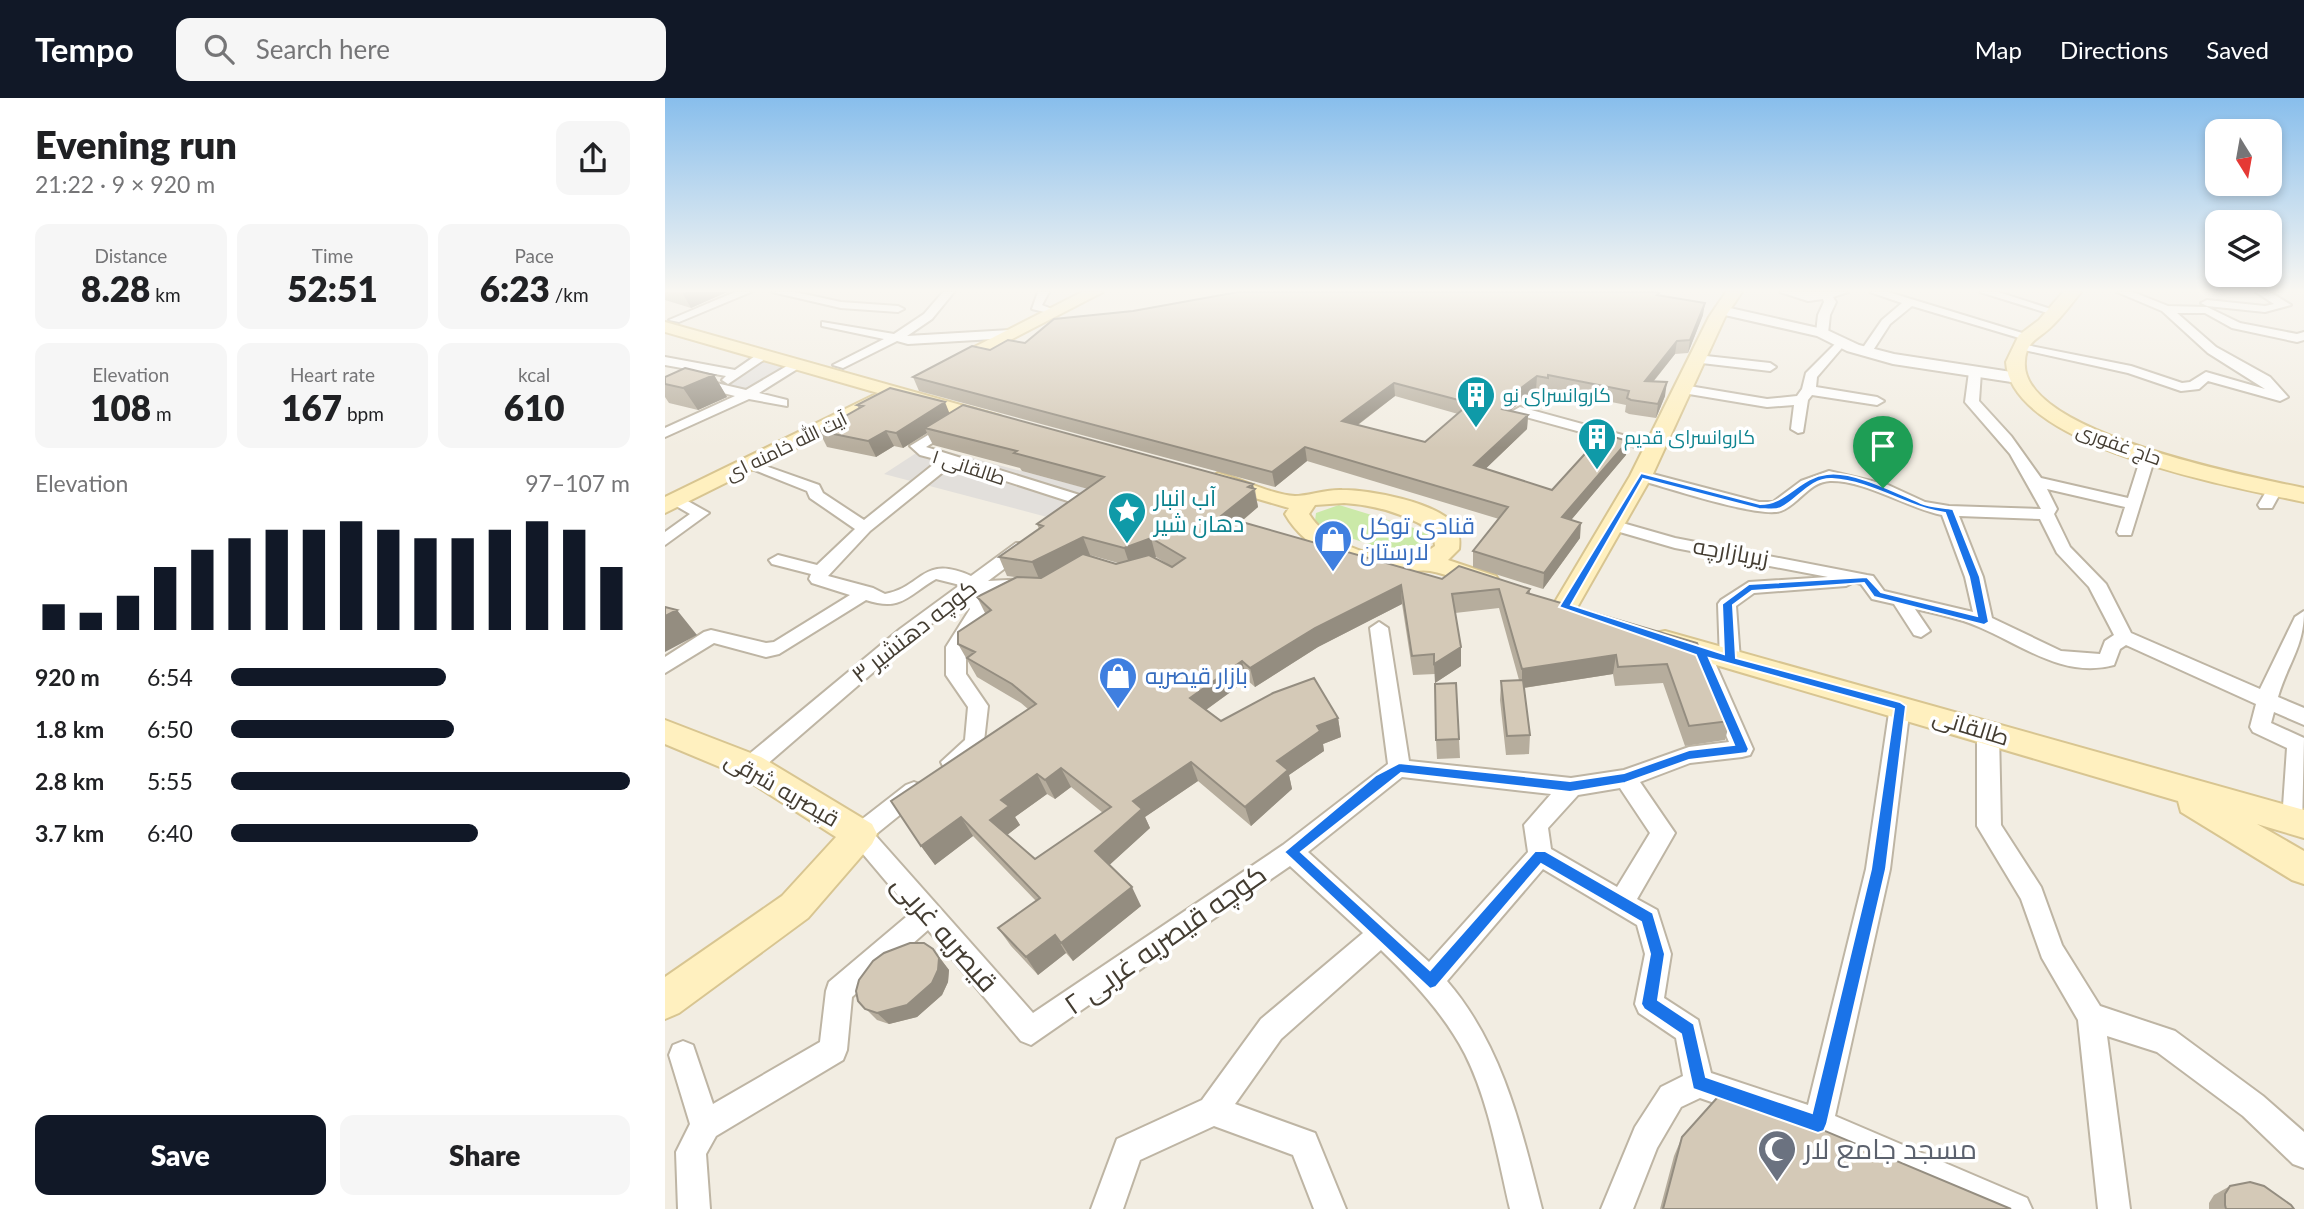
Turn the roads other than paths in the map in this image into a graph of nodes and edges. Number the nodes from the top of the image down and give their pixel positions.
1 (728, 344) edge
2 (757, 344) edge
3 (879, 344) edge
4 (990, 344) edge
5 (1703, 344) edge
6 (1839, 344) edge
7 (1846, 344) edge
8 (1871, 344) edge
9 (2022, 344) edge
10 (2030, 344) edge
11 (2205, 344) edge
12 (1866, 352) junction
13 (762, 357) junction
14 (1697, 359) junction
15 (665, 361) edge
16 (839, 365) junction
17 (796, 366) junction
18 (1770, 367) dead end
19 (1975, 372) junction
20 (737, 374) junction
21 (924, 377) junction
22 (865, 378) junction
23 (2018, 378) junction
24 (665, 382) edge
25 (717, 388) junction
26 (1682, 389) junction
27 (894, 392) junction
28 (747, 395) junction
29 (1805, 395) junction
30 (1877, 401) dead end
31 (782, 404) dead end
32 (1520, 411) edge
33 (969, 414) junction
34 (1008, 424) edge
35 (1798, 429) dead end
36 (665, 433) edge
37 (1654, 448) junction
38 (2148, 457) junction
39 (951, 458) junction
40 (749, 465) junction
41 (1200, 474) edge
42 (1641, 476) junction
43 (2037, 482) junction
44 (2304, 495) edge
45 (671, 503) edge
46 (2133, 504) junction
47 (1303, 505) junction
48 (1949, 511) junction
49 (2046, 514) junction
50 (1061, 515) edge
51 (1612, 525) junction
52 (864, 528) junction
53 (2125, 532) dead end
54 (1033, 538) edge
55 (665, 540) edge
56 (778, 560) dead end
57 (1429, 563) junction
58 (820, 570) junction
59 (1867, 580) junction
60 (980, 587) junction
61 (1042, 591) edge
62 (867, 592) junction
63 (1900, 600) junction
64 (2304, 617) edge
65 (1984, 622) junction
66 (1379, 628) dead end
67 (1639, 631) edge
68 (1921, 631) dead end
69 (2124, 636) junction
70 (1701, 652) junction
71 (1730, 660) junction
72 (665, 666) edge
73 (2266, 700) junction
74 (1900, 706) junction
75 (2304, 717) edge
76 (665, 731) edge
77 (1988, 733) junction
78 (750, 766) junction
79 (1399, 768) junction
80 (1625, 778) junction
81 (2151, 779) junction
82 (1570, 786) junction
83 (2299, 822) edge
84 (860, 834) junction
85 (1291, 852) junction
86 (1540, 855) junction
87 (2304, 869) edge
88 (1621, 903) junction
89 (928, 914) junction
90 (1380, 935) junction
91 (1430, 981) junction
92 (665, 1000) edge
93 (2091, 1017) junction
94 (1031, 1031) joint
95 (683, 1055) dead end
96 (1699, 1083) junction
97 (1213, 1111) junction
98 (1818, 1124) junction
99 (705, 1125) junction
100 (2304, 1153) edge
101 (694, 1209) edge
102 (1107, 1209) edge
103 (1330, 1209) edge
104 (1526, 1209) edge
105 (1617, 1209) edge
106 (2016, 1209) edge
107 (2114, 1209) edge

1 - 13 main road
2 - 16 main road
3 - 16 street
4 - 21 main road, آیت الله خامنه ای
5 - 14 main road
6 - 29 street
7 - 12 street
8 - 12 street
9 - 23 main road
10 - 11 street
12 - 19 street
13 - 17 main road
13 - 20 street
14 - 18 street
14 - 26 main road
15 - 20 street
16 - 22 main road
17 - 22 main road
17 - 28 street
19 - 23 street
19 - 43 street
20 - 25 street
21 - 22 main road
21 - 27 main road, آیت الله خامنه ای
22 - 27 main road
23 - 38 main road, حاج غفوری
24 - 25 street
25 - 28 street
26 - 29 street
26 - 37 main road
27 - 33 main road
27 - 40 main road, آیت الله خامنه ای
28 - 31 street
28 - 36 street
29 - 30 street
29 - 35 street
32 - 37 street
33 - 34 main road
33 - 39 street, طالقانی ۱
37 - 42 main road
38 - 44 main road, حاج غفوری
38 - 46 street
39 - 50 street, طالقانی ۱
39 - 52 street
40 - 45 main road, آیت الله خامنه ای
40 - 52 street
41 - 47 main road
42 - 48 street
42 - 51 main road
43 - 46 street
43 - 49 street
45 - 55 street
46 - 53 street
47 - 57 main road
47 - 57 main road
48 - 49 street
48 - 65 street
49 - 69 street
51 - 57 main road
51 - 59 street, زیربازارچه
52 - 58 street
54 - 60 street, کوچه دهنشیر ۳
56 - 58 street
58 - 62 street
59 - 63 street, زیربازارچه
59 - 71 street
60 - 61 street
60 - 62 street
60 - 78 street, کوچه دهنشیر ۳
60 - 84 street
62 - 72 street
63 - 65 street, زیربازارچه
63 - 68 street
64 - 73 street
65 - 69 street, زیربازارچه
66 - 79 street
67 - 70 main road, طالقانی
69 - 73 street
70 - 71 main road, طالقانی
70 - 80 street
71 - 74 main road, طالقانی
73 - 75 street
73 - 83 street
74 - 77 main road, طالقانی
74 - 98 street
76 - 78 main road, قیصریه شرقی
77 - 81 main road, طالقانی
77 - 93 street
78 - 84 main road, قیصریه شرقی
79 - 82 street
79 - 85 street, کوچه قیصریه غربی ۲
80 - 82 street
80 - 88 street
81 - 83 main road, طالقانی
81 - 87 main road, طالقانی
82 - 86 street
84 - 89 street, قیصریه غربی
84 - 92 main road
85 - 90 street
85 - 94 street, کوچه قیصریه غربی ۲
86 - 88 street
86 - 91 street
88 - 96 street
89 - 94 street, قیصریه غربی
89 - 99 street
90 - 91 street
90 - 97 street
91 - 104 street
93 - 100 street
93 - 107 street
95 - 99 street
96 - 98 street
96 - 105 street
97 - 102 street
97 - 103 street
98 - 106 street
99 - 101 street

